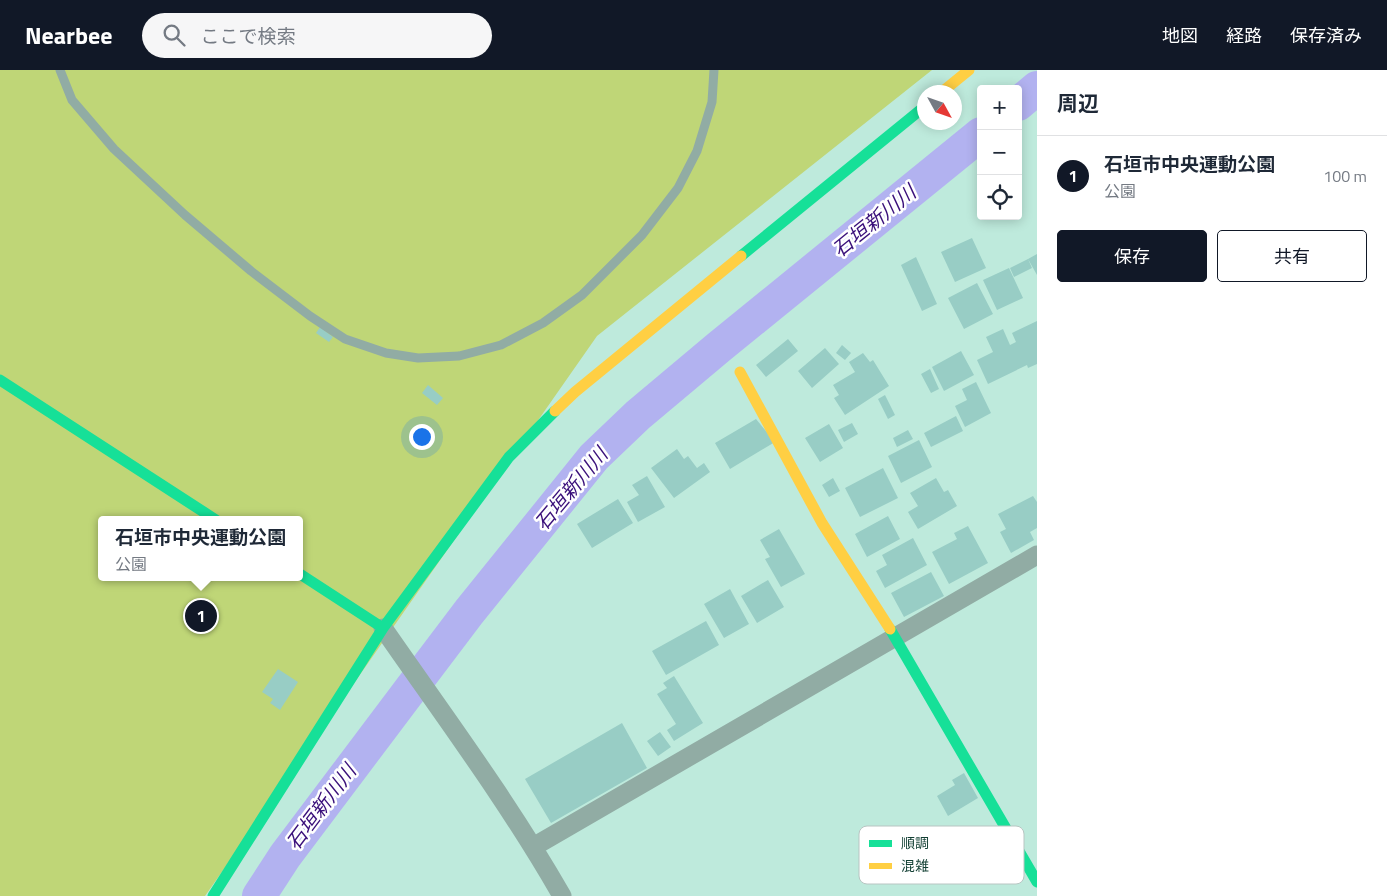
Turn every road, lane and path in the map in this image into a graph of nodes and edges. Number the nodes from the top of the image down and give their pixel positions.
1 (60, 70) edge
2 (714, 70) edge
3 (969, 70) edge
4 (951, 85) edge
5 (917, 113) edge
6 (740, 372) dead end
7 (0, 380) edge
8 (210, 516) edge
9 (1037, 554) edge
10 (303, 576) edge
11 (383, 628) junction
12 (895, 636) junction
13 (1005, 826) edge
14 (533, 847) junction
15 (1024, 859) edge
16 (1037, 882) edge
17 (212, 896) edge
18 (562, 896) edge

1 - 2 lane
3 - 4 street
5 - 11 street
6 - 12 street
7 - 8 street
9 - 12 street
10 - 11 street
11 - 14 street
11 - 17 street
12 - 13 street
12 - 14 street
14 - 18 street
15 - 16 street

